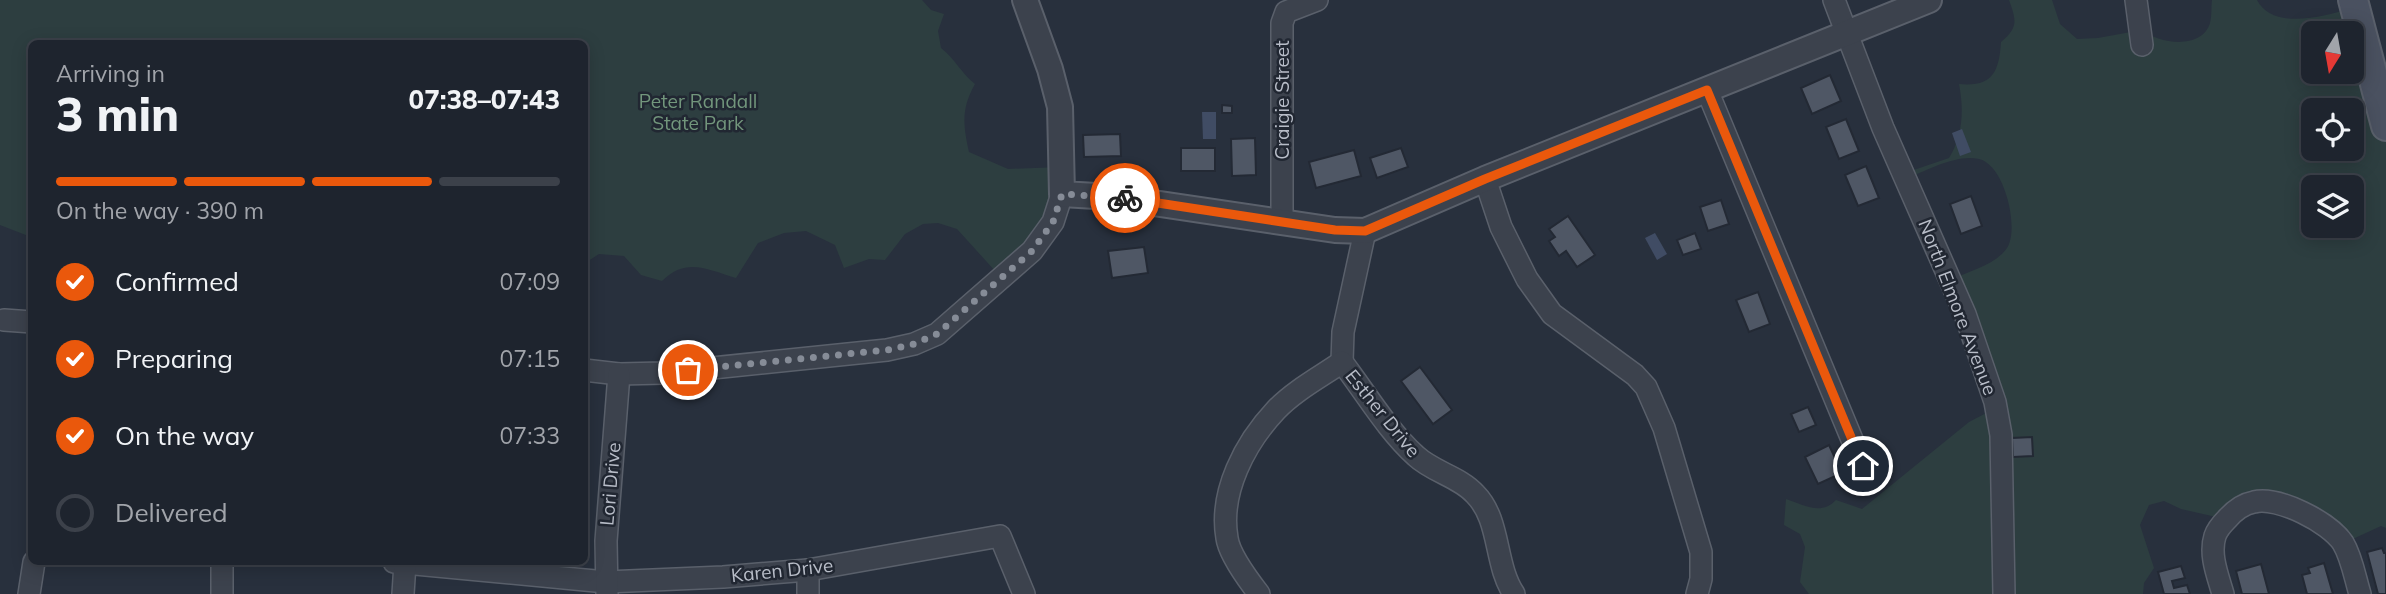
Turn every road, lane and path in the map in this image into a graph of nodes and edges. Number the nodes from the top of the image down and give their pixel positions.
1 (1025, 0) edge
2 (1317, 0) edge
3 (1834, 0) edge
4 (1929, 0) edge
5 (2136, 0) edge
6 (2353, 0) edge
7 (1846, 34) junction
8 (2142, 45) dead end
9 (1707, 90) junction
10 (2386, 126) edge
11 (1485, 179) junction
12 (1062, 194) junction
13 (1282, 222) junction
14 (1365, 231) junction
15 (4, 320) dead end
16 (28, 322) edge
17 (1342, 362) junction
18 (588, 370) edge
19 (619, 374) junction
20 (1863, 466) dead end
21 (34, 565) edge
22 (222, 565) edge
23 (400, 565) edge
24 (424, 565) edge
25 (808, 569) junction
26 (606, 588) edge
27 (29, 594) edge
28 (222, 594) edge
29 (403, 594) edge
30 (808, 594) edge
31 (1024, 594) edge
32 (1259, 594) edge
33 (1514, 594) edge
34 (1696, 594) edge
35 (2004, 594) edge
36 (2223, 594) edge
37 (2360, 594) edge

1 - 12 street
2 - 13 street, Craigie Street
3 - 7 street, North Elmore Avenue
4 - 7 street
5 - 8 street
6 - 10 main road
7 - 9 street
7 - 35 street, North Elmore Avenue
9 - 11 street
9 - 20 street
11 - 14 street
11 - 34 street
12 - 13 street
12 - 19 street
13 - 14 street
14 - 17 street
15 - 16 street
17 - 32 street
17 - 33 street, Esther Drive
18 - 19 street
19 - 26 street, Lori Drive
21 - 27 street
22 - 28 street
23 - 29 street
24 - 26 street, Karen Drive
25 - 26 street, Karen Drive
25 - 30 street
25 - 31 street, Karen Drive
36 - 37 street

